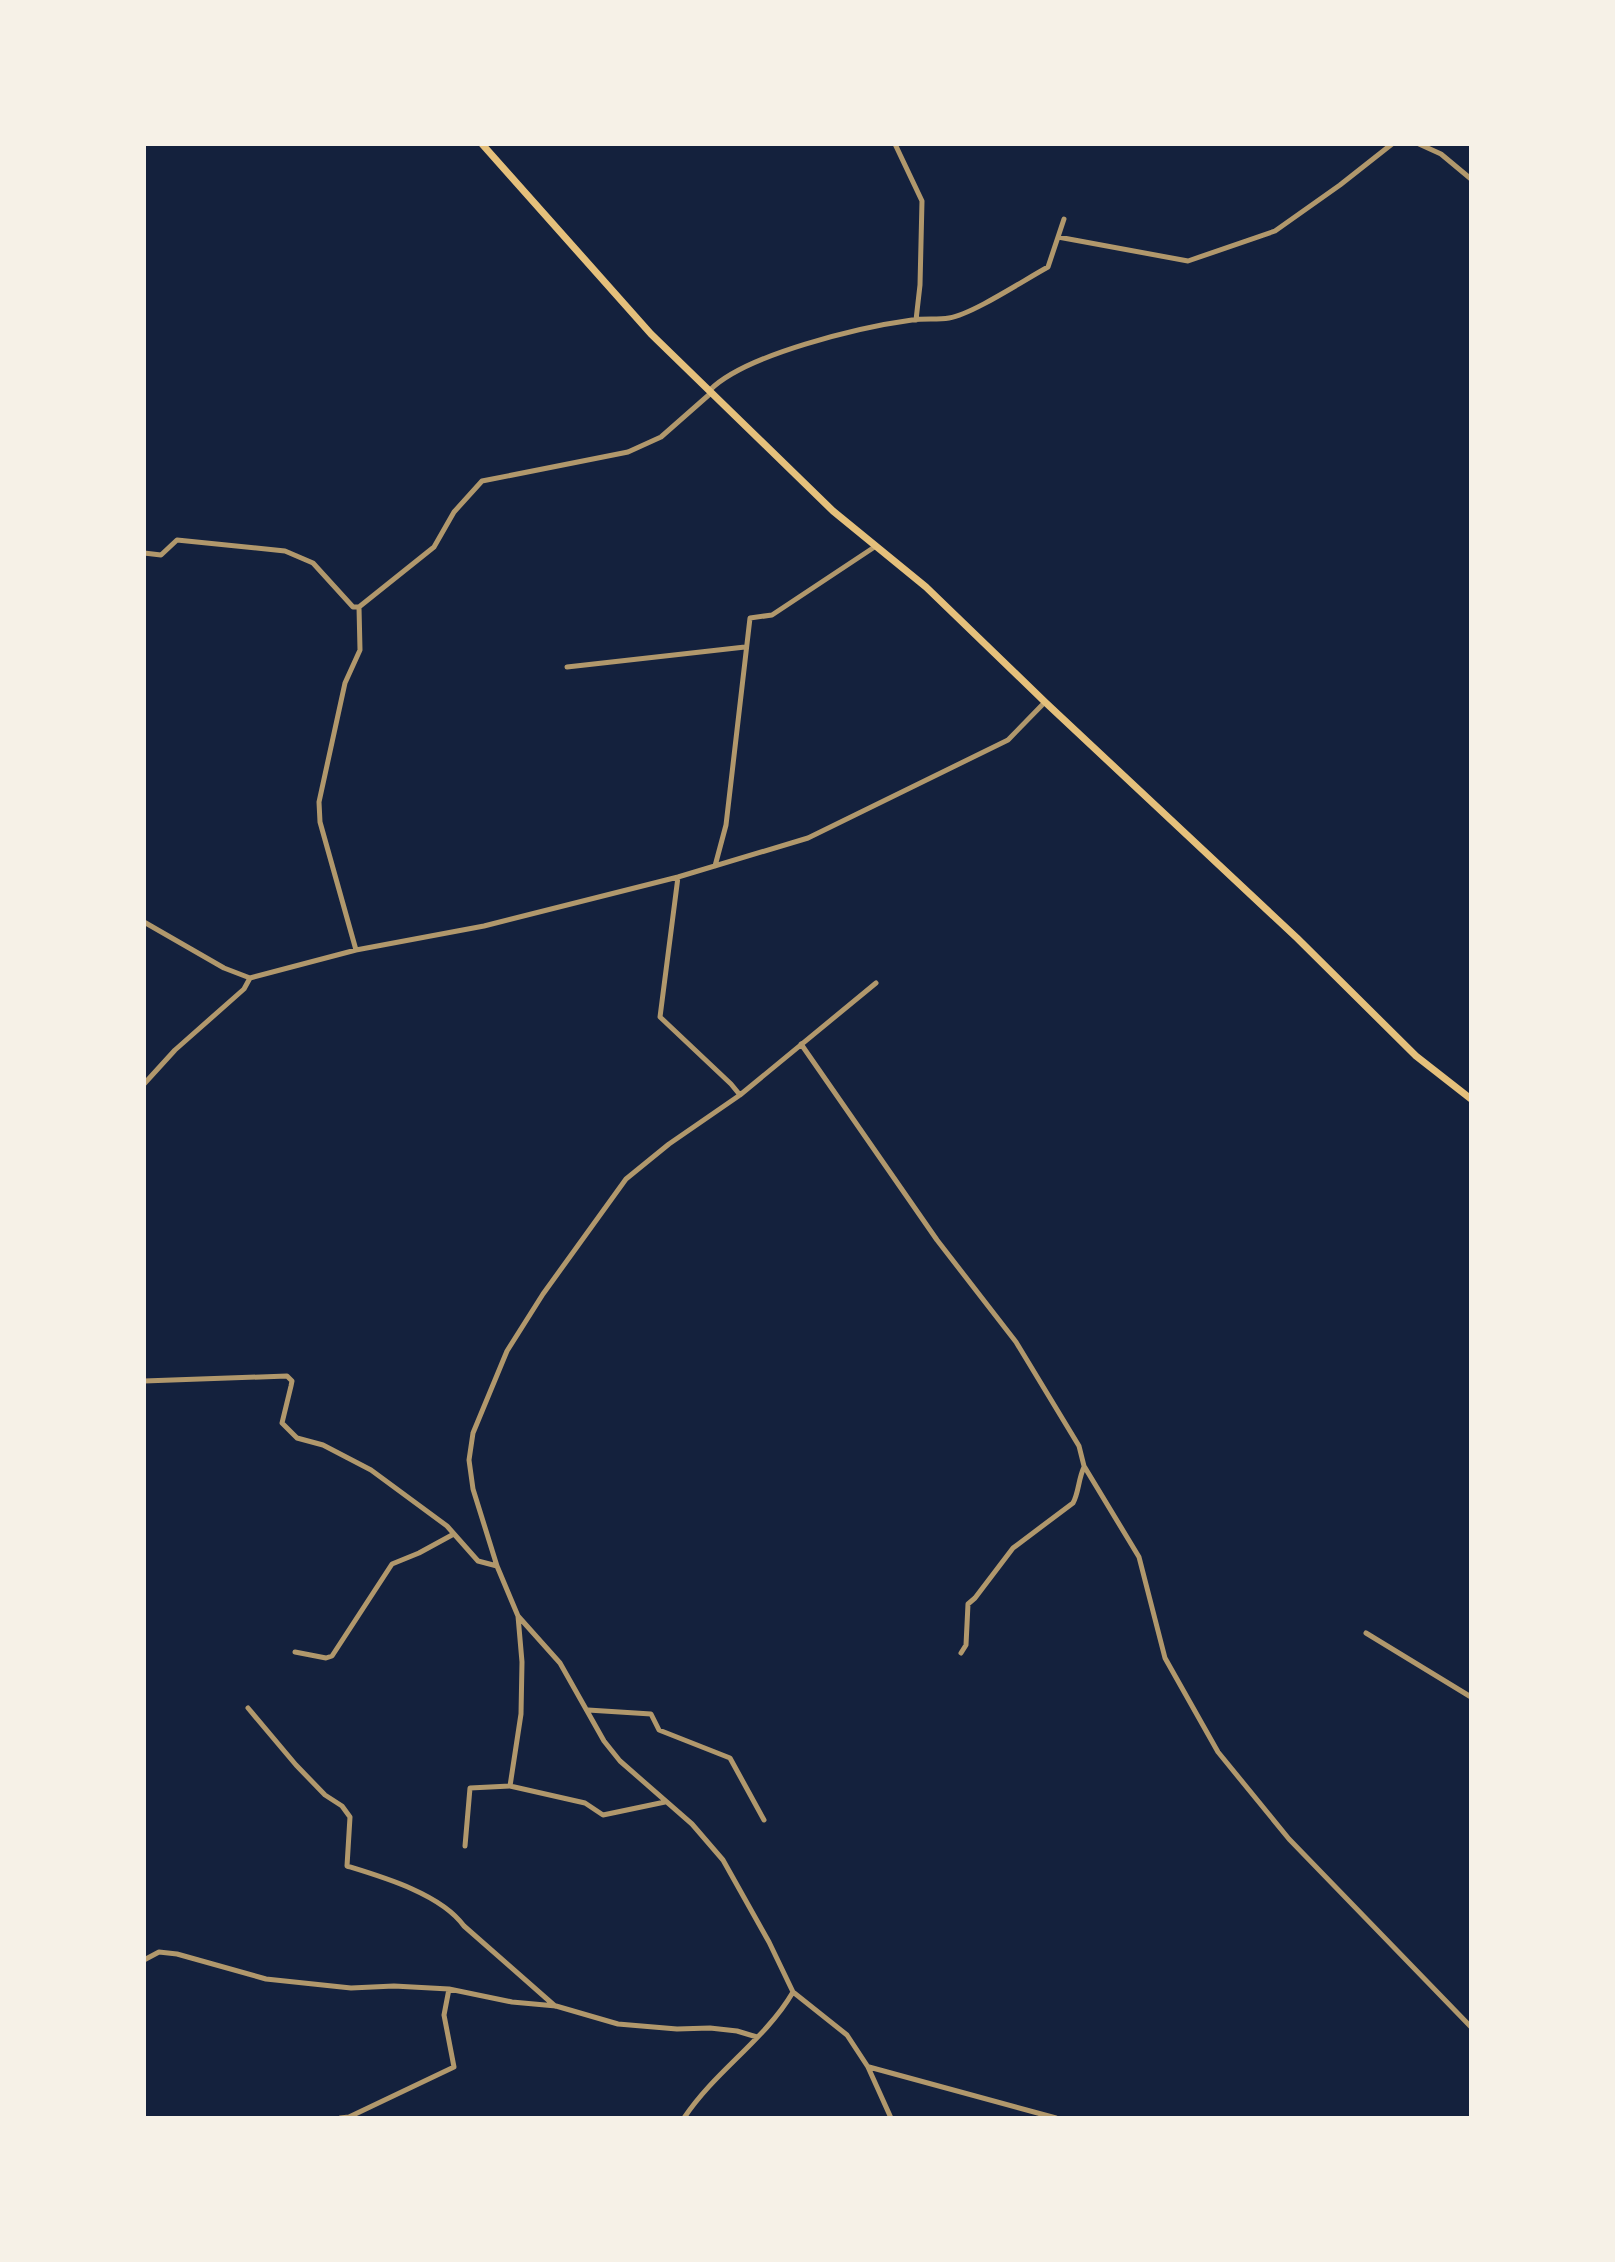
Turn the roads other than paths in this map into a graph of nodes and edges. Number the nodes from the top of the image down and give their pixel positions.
1 (482, 144) edge
2 (895, 144) edge
3 (1392, 144) edge
4 (1419, 144) edge
5 (1471, 179) edge
6 (1064, 219) dead end
7 (1058, 237) junction
8 (916, 320) junction
9 (711, 391) junction
10 (876, 546) junction
11 (144, 553) edge
12 (359, 607) junction
13 (745, 647) junction
14 (567, 667) dead end
15 (1045, 702) junction
16 (715, 866) junction
17 (678, 877) junction
18 (144, 922) edge
19 (356, 950) junction
20 (250, 978) junction
21 (876, 983) dead end
22 (801, 1044) junction
23 (144, 1084) edge
24 (740, 1095) junction
25 (1471, 1099) edge
26 (144, 1381) edge
27 (1084, 1466) junction
28 (452, 1535) junction
29 (497, 1566) junction
30 (518, 1616) junction
31 (1366, 1633) dead end
32 (295, 1652) dead end
33 (961, 1653) dead end
34 (1471, 1697) edge
35 (248, 1708) dead end
36 (587, 1710) junction
37 (510, 1786) junction
38 (665, 1802) junction
39 (764, 1820) dead end
40 (465, 1846) dead end
41 (144, 1960) edge
42 (449, 1989) junction
43 (793, 1992) junction
44 (556, 2006) junction
45 (1471, 2027) edge
46 (757, 2037) junction
47 (868, 2067) junction
48 (340, 2118) edge
49 (684, 2118) edge
50 (891, 2118) edge
51 (1056, 2118) edge

1 - 9 main road
2 - 8 street
3 - 7 street
4 - 5 street
6 - 7 street
7 - 8 street
8 - 9 street
9 - 10 main road
9 - 12 street
10 - 13 street
10 - 15 main road
11 - 12 street
12 - 19 street
13 - 14 street
13 - 16 street
15 - 16 street
15 - 25 main road
16 - 17 street
17 - 19 street
17 - 24 street
18 - 20 street
19 - 20 street
20 - 23 street
21 - 22 street
22 - 24 street
22 - 27 street
24 - 29 street
26 - 28 street
27 - 33 street
27 - 45 street
28 - 29 street
28 - 32 street
29 - 30 street
30 - 36 street
30 - 37 street
31 - 34 street
35 - 44 street
36 - 38 street
36 - 39 street
37 - 38 street
37 - 40 street
38 - 43 street
41 - 42 street
42 - 44 street
42 - 48 street
43 - 46 street
43 - 47 street
44 - 46 street
46 - 49 street
47 - 50 street
47 - 51 street

